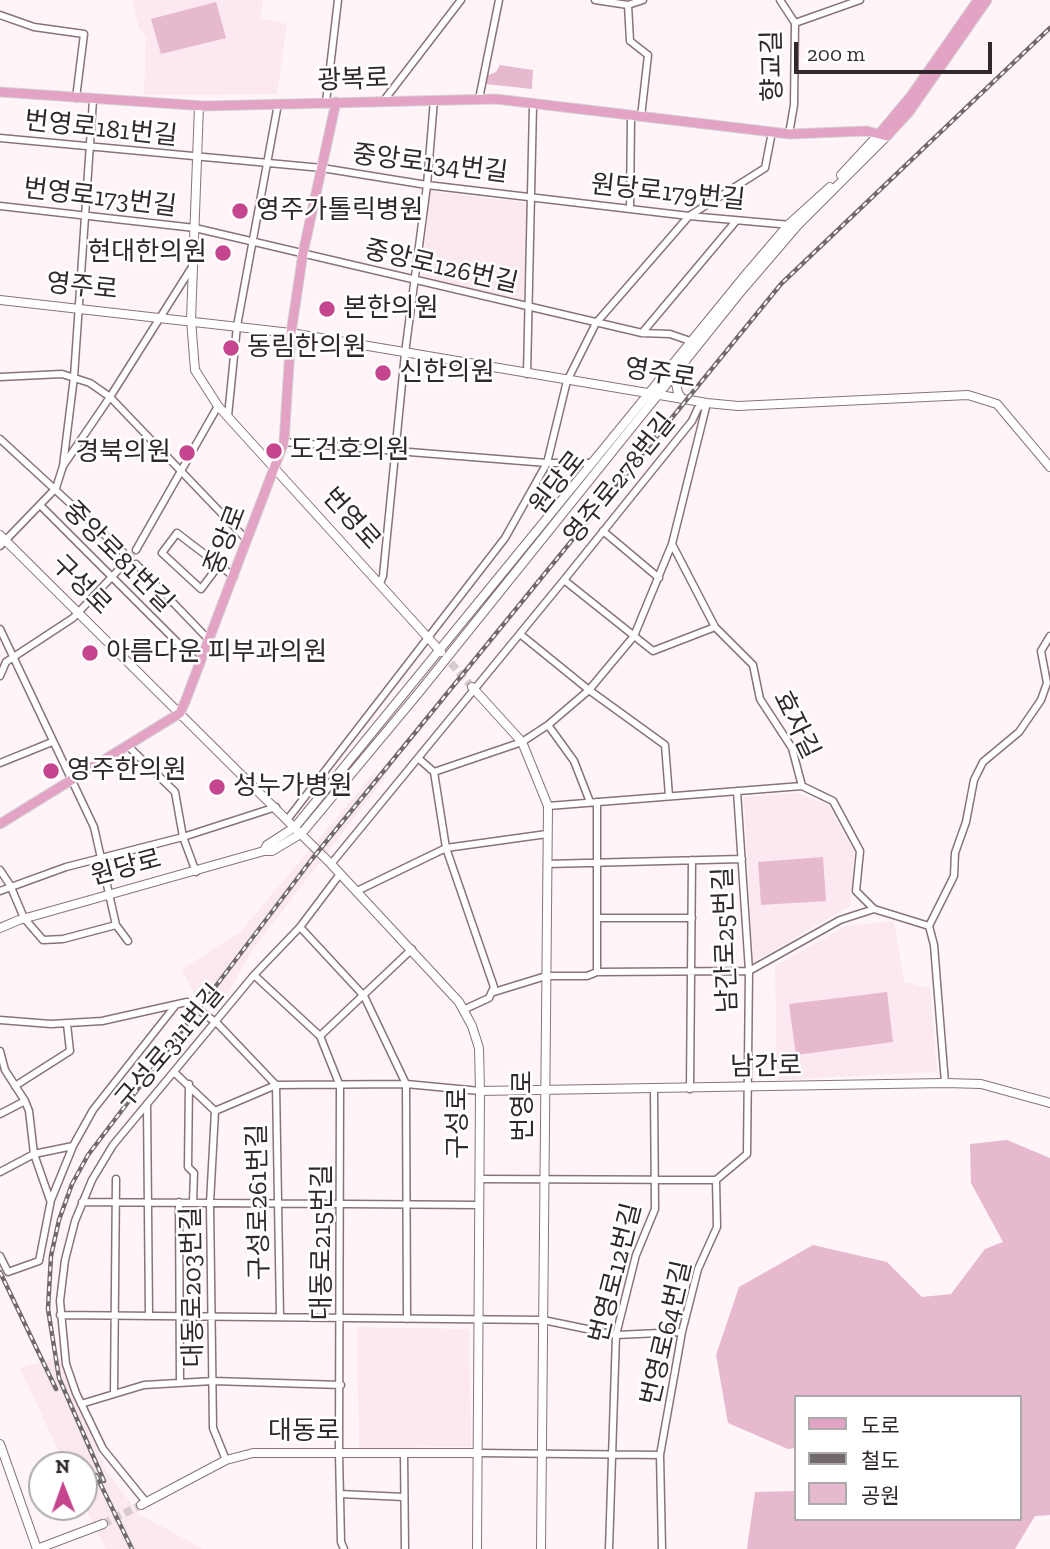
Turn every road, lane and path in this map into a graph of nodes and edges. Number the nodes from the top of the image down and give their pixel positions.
1 (338, 0) edge
2 (461, 0) edge
3 (499, 0) edge
4 (594, 0) edge
5 (643, 0) edge
6 (780, 0) edge
7 (860, 0) edge
8 (978, 0) edge
9 (987, 0) edge
10 (628, 5) junction
11 (0, 15) edge
12 (795, 23) junction
13 (0, 92) edge
14 (76, 99) junction
15 (385, 99) junction
16 (480, 99) junction
17 (93, 100) junction
18 (434, 100) junction
19 (331, 102) junction
20 (278, 104) junction
21 (533, 105) junction
22 (199, 106) junction
23 (636, 117) junction
24 (772, 132) junction
25 (789, 134) junction
26 (883, 134) junction
27 (0, 138) edge
28 (90, 147) junction
29 (197, 158) junction
30 (267, 163) junction
31 (322, 168) junction
32 (427, 185) junction
33 (533, 196) junction
34 (0, 206) edge
35 (629, 209) junction
36 (689, 216) junction
37 (85, 217) junction
38 (736, 221) junction
39 (788, 225) junction
40 (798, 225) junction
41 (195, 228) junction
42 (252, 242) junction
43 (303, 253) junction
44 (193, 264) junction
45 (414, 281) junction
46 (0, 300) edge
47 (529, 308) junction
48 (80, 309) junction
49 (160, 316) junction
50 (191, 320) junction
51 (596, 323) junction
52 (237, 326) junction
53 (291, 333) junction
54 (642, 333) junction
55 (694, 343) junction
56 (405, 353) junction
57 (527, 374) junction
58 (674, 374) junction
59 (0, 377) edge
60 (74, 377) junction
61 (567, 381) junction
62 (654, 394) junction
63 (110, 397) junction
64 (683, 400) junction
65 (707, 403) junction
66 (218, 406) junction
67 (228, 416) junction
68 (0, 439) edge
69 (284, 442) junction
70 (396, 449) junction
71 (547, 463) junction
72 (591, 463) junction
73 (62, 466) junction
74 (1050, 467) edge
75 (277, 468) junction
76 (183, 469) junction
77 (56, 488) junction
78 (40, 505) junction
79 (603, 531) junction
80 (2, 540) edge
81 (248, 541) junction
82 (672, 544) junction
83 (135, 550) tunnel mouth
84 (123, 552) dead end
85 (136, 564) dead end
86 (123, 565) tunnel mouth
87 (219, 565) junction
88 (234, 577) junction
89 (659, 578) junction
90 (112, 579) junction
91 (564, 580) junction
92 (380, 583) junction
93 (79, 613) junction
94 (715, 627) junction
95 (0, 629) edge
96 (520, 634) junction
97 (634, 636) junction
98 (1050, 636) edge
99 (429, 638) junction
100 (209, 640) junction
101 (3, 643) edge
102 (441, 652) junction
103 (13, 656) junction
104 (200, 665) junction
105 (0, 676) edge
106 (473, 688) junction
107 (589, 690) junction
108 (180, 713) junction
109 (548, 725) junction
110 (52, 742) junction
111 (522, 742) junction
112 (128, 746) junction
113 (418, 758) junction
114 (0, 763) edge
115 (434, 772) junction
116 (70, 782) junction
117 (802, 786) junction
118 (737, 791) junction
119 (669, 796) junction
120 (593, 802) junction
121 (548, 806) junction
122 (276, 807) junction
123 (287, 820) junction
124 (0, 824) edge
125 (298, 830) junction
126 (547, 834) junction
127 (183, 837) junction
128 (446, 848) junction
129 (100, 857) junction
130 (742, 859) junction
131 (692, 860) junction
132 (596, 862) junction
133 (331, 864) junction
134 (547, 864) junction
135 (0, 870) edge
136 (196, 872) junction
137 (340, 873) junction
138 (10, 885) junction
139 (0, 891) edge
140 (356, 891) junction
141 (107, 895) junction
142 (874, 909) junction
143 (24, 918) junction
144 (597, 918) junction
145 (692, 918) junction
146 (116, 925) junction
147 (929, 926) junction
148 (300, 927) junction
149 (0, 928) edge
150 (128, 941) dead end
151 (412, 949) junction
152 (691, 971) junction
153 (748, 971) junction
154 (597, 972) junction
155 (254, 975) junction
156 (546, 976) junction
157 (494, 992) junction
158 (365, 996) junction
159 (176, 1004) junction
160 (463, 1010) junction
161 (0, 1020) edge
162 (217, 1023) junction
163 (67, 1024) junction
164 (320, 1036) junction
165 (0, 1051) edge
166 (175, 1073) junction
167 (945, 1083) junction
168 (189, 1084) junction
169 (406, 1084) junction
170 (276, 1085) junction
171 (15, 1086) junction
172 (340, 1086) junction
173 (748, 1088) junction
174 (690, 1089) junction
175 (654, 1090) junction
176 (480, 1091) junction
177 (545, 1091) junction
178 (25, 1101) junction
179 (1050, 1103) edge
180 (147, 1104) junction
181 (215, 1111) junction
182 (0, 1114) edge
183 (73, 1146) junction
184 (34, 1154) junction
185 (0, 1172) edge
186 (116, 1179) dead end
187 (654, 1179) junction
188 (480, 1180) junction
189 (545, 1180) junction
190 (716, 1180) junction
191 (51, 1200) junction
192 (82, 1202) junction
193 (116, 1202) junction
194 (149, 1202) junction
195 (179, 1202) junction
196 (194, 1203) junction
197 (211, 1203) junction
198 (278, 1203) junction
199 (341, 1204) junction
200 (407, 1204) junction
201 (479, 1205) junction
202 (0, 1256) edge
203 (60, 1315) junction
204 (115, 1316) junction
205 (149, 1316) junction
206 (179, 1316) junction
207 (211, 1317) junction
208 (279, 1317) junction
209 (342, 1318) junction
210 (407, 1319) junction
211 (479, 1320) junction
212 (543, 1320) junction
213 (681, 1332) junction
214 (615, 1335) junction
215 (213, 1381) junction
216 (180, 1382) junction
217 (341, 1385) junction
218 (114, 1394) junction
219 (81, 1405) junction
220 (0, 1444) edge
221 (340, 1453) junction
222 (404, 1453) junction
223 (478, 1453) junction
224 (542, 1454) junction
225 (610, 1454) junction
226 (660, 1455) junction
227 (226, 1460) junction
228 (340, 1494) junction
229 (404, 1497) junction
230 (143, 1504) joint
231 (103, 1524) tunnel mouth
232 (37, 1549) edge
233 (344, 1549) edge
234 (405, 1549) edge
235 (477, 1549) edge
236 (541, 1549) edge
237 (609, 1549) edge
238 (662, 1549) edge

1 - 19 street
2 - 15 street
3 - 16 street
4 - 10 street
5 - 10 street
6 - 12 street, 향교길
7 - 12 street
8 - 26 main road, 원당로
9 - 26 main road, 원당로
10 - 23 street
11 - 14 street
12 - 25 street, 향교길
13 - 14 main road, 광복로
14 - 17 main road, 광복로
15 - 18 main road, 광복로
15 - 19 main road, 광복로
16 - 18 main road, 광복로
16 - 21 main road, 광복로
17 - 22 main road, 광복로
17 - 28 street
18 - 32 street
19 - 20 main road, 광복로
19 - 31 main road, 중앙로
20 - 22 main road, 광복로
20 - 30 street
21 - 23 main road, 광복로
21 - 33 street
22 - 29 main road, 번영로
23 - 24 main road, 광복로
23 - 35 street
24 - 25 main road, 광복로
24 - 36 street
25 - 26 main road, 광복로
26 - 39 main road, 원당로
26 - 40 main road, 원당로
27 - 28 street, 번영로181번길
28 - 29 street, 번영로181번길
28 - 37 street
29 - 30 street
29 - 41 main road, 번영로
30 - 31 street
30 - 42 street
31 - 32 street, 중앙로134번길
31 - 43 main road, 중앙로
32 - 33 street, 중앙로134번길
32 - 45 street
33 - 35 street, 원당로179번길
33 - 47 street
34 - 37 street, 번영로173번길
35 - 36 street, 원당로179번길
36 - 38 street, 원당로179번길
36 - 51 street
37 - 41 street, 번영로173번길
37 - 48 street
38 - 39 street, 원당로179번길
38 - 54 street
39 - 40 street, 원당로179번길
39 - 55 main road, 원당로
40 - 55 main road, 원당로
41 - 42 street
41 - 44 main road, 번영로
42 - 43 street
42 - 52 street
43 - 45 street, 중앙로126번길
43 - 53 main road, 중앙로
44 - 49 street
44 - 50 main road, 번영로
45 - 47 street, 중앙로126번길
45 - 56 street
46 - 48 main road, 영주로
47 - 51 street, 중앙로126번길
47 - 57 street
48 - 49 main road, 영주로
48 - 60 street
49 - 50 main road, 영주로
49 - 63 street
50 - 52 main road, 영주로
50 - 66 main road, 번영로
51 - 54 street, 중앙로126번길
51 - 61 street
52 - 53 main road, 영주로
52 - 67 street
53 - 56 main road, 영주로
53 - 69 main road, 중앙로
54 - 55 street, 중앙로126번길
55 - 58 main road, 원당로
55 - 62 main road, 원당로
56 - 57 main road, 영주로
56 - 70 street
57 - 61 main road, 영주로
58 - 62 main road, 원당로
58 - 64 main road
59 - 60 street
60 - 63 street
60 - 73 street
61 - 62 main road, 영주로
61 - 71 street
62 - 64 main road, 영주로
62 - 72 main road, 원당로
62 - 125 main road, 원당로
63 - 73 street
63 - 76 street
64 - 65 main road, 영주로
65 - 74 main road, 영주로
65 - 79 street, 영주로278번길
65 - 82 street
66 - 67 main road, 번영로
66 - 76 street
67 - 75 main road, 번영로
68 - 77 street
69 - 70 street
69 - 75 main road, 중앙로
70 - 71 street
70 - 92 street
71 - 72 street
71 - 99 street
72 - 102 main road, 원당로
73 - 77 street
75 - 81 main road, 중앙로
75 - 92 main road, 번영로
76 - 81 street
76 - 83 street
77 - 78 street
77 - 84 street
78 - 80 street
78 - 90 street, 중앙로81번길
79 - 89 street
79 - 91 street, 영주로278번길
80 - 93 main road, 구성로
81 - 88 main road, 중앙로
82 - 89 street
82 - 94 street, 효자길
85 - 100 street
86 - 90 street
87 - 87 street
87 - 88 street
88 - 100 main road, 중앙로
89 - 97 street
90 - 93 street
90 - 104 street, 중앙로81번길
91 - 96 street, 영주로278번길
91 - 97 street
92 - 99 main road, 번영로
93 - 103 street
93 - 108 main road, 구성로
94 - 97 street
94 - 117 street, 효자길
95 - 101 street
96 - 106 street, 영주로278번길
96 - 107 street
97 - 107 street
98 - 147 street
99 - 102 main road, 번영로
99 - 123 street
100 - 104 main road, 중앙로
101 - 103 street
102 - 125 main road, 원당로
103 - 105 street
103 - 110 street
104 - 108 main road, 중앙로
106 - 111 main road, 번영로
106 - 113 street, 영주로278번길
107 - 109 street
107 - 119 street
108 - 112 main road
108 - 122 main road, 구성로
109 - 111 street
109 - 120 street
110 - 114 street
110 - 116 street
111 - 115 street
111 - 121 main road, 번영로
112 - 116 main road
112 - 127 street
113 - 115 street
113 - 133 street, 영주로278번길
115 - 128 street
116 - 124 main road
116 - 129 street
117 - 118 street
117 - 142 street, 효자길
118 - 119 street
118 - 130 street, 남간로25번길
119 - 120 street
120 - 121 street
120 - 132 street
121 - 126 main road, 번영로
122 - 123 main road, 구성로
122 - 127 street
123 - 125 main road, 구성로
125 - 133 main road, 구성로
125 - 136 main road, 원당로
126 - 128 street
126 - 134 main road, 번영로
127 - 129 street
127 - 136 street
128 - 140 street
128 - 157 street
129 - 138 street
129 - 141 street
130 - 131 street
130 - 153 street, 남간로25번길
131 - 132 street
131 - 145 street
132 - 134 street
132 - 144 street
133 - 137 main road, 구성로
134 - 156 main road, 번영로
135 - 138 street
136 - 141 main road, 원당로
137 - 140 main road, 구성로
137 - 148 street, 구성로311번길
138 - 139 street
138 - 143 street
140 - 151 main road, 구성로
141 - 143 main road, 원당로
141 - 146 street
142 - 147 street
142 - 153 street
143 - 146 street
143 - 149 main road, 원당로
144 - 145 street
144 - 154 street
145 - 152 street
146 - 150 street
147 - 167 street
148 - 155 street, 구성로311번길
148 - 158 street
151 - 158 street
151 - 160 main road, 구성로
152 - 153 street
152 - 154 street
152 - 174 street
153 - 173 street, 남간로25번길
154 - 156 street
155 - 162 street, 구성로311번길
155 - 164 street, 대동로215번길
156 - 157 street
156 - 177 main road, 번영로
157 - 160 street
158 - 164 street
158 - 169 street
159 - 162 street
159 - 163 street
159 - 183 street
160 - 176 main road, 구성로
161 - 163 street
162 - 166 street, 구성로311번길
162 - 170 street
163 - 171 street
164 - 172 street, 대동로215번길
165 - 171 street
166 - 168 street
166 - 180 street, 구성로311번길
167 - 173 main road, 남간로
167 - 179 main road, 남간로
168 - 181 street
168 - 196 street
169 - 172 street
169 - 176 street
169 - 200 street
170 - 172 street
170 - 181 street
170 - 198 street, 구성로261번길
171 - 178 street
172 - 199 street, 대동로215번길
173 - 174 main road, 남간로
173 - 190 street
174 - 175 main road, 남간로
175 - 177 main road, 남간로
175 - 187 street, 번영로12번길
176 - 177 main road, 남간로
176 - 188 main road, 구성로
177 - 189 main road, 번영로
178 - 182 street
178 - 184 street
180 - 192 street, 구성로311번길
180 - 194 street
181 - 197 street, 대동로203번길
183 - 184 street
183 - 191 street
184 - 185 street
184 - 191 street
186 - 193 street
187 - 189 street
187 - 190 street
187 - 214 street, 번영로12번길
188 - 189 street
188 - 201 main road, 구성로
189 - 212 main road, 번영로
190 - 213 street, 번영로64번길
191 - 202 street
192 - 193 street
192 - 203 street, 구성로311번길
193 - 194 street
193 - 204 street
194 - 195 street
194 - 205 street
195 - 196 street
195 - 206 street
196 - 197 street
197 - 198 street
197 - 207 street, 대동로203번길
198 - 199 street
198 - 208 street, 구성로261번길
199 - 200 street
199 - 209 street, 대동로215번길
200 - 201 street
200 - 210 street
201 - 211 main road, 구성로
203 - 204 street, 구성로261번길
203 - 219 street, 구성로311번길
204 - 205 street, 구성로261번길
204 - 218 street
205 - 206 street, 구성로261번길
206 - 207 street, 구성로261번길
206 - 216 street
207 - 208 street, 구성로261번길
207 - 215 street, 대동로203번길
208 - 209 street, 구성로261번길
209 - 210 street, 구성로261번길
209 - 217 street, 대동로215번길
210 - 211 street, 구성로261번길
211 - 212 street
211 - 223 main road, 구성로
212 - 214 street
212 - 224 main road, 번영로
213 - 214 street
213 - 226 street, 번영로64번길
214 - 225 street, 번영로12번길
215 - 216 street
215 - 217 street
215 - 227 street, 대동로203번길
216 - 218 street
217 - 221 street, 대동로215번길
218 - 219 street
219 - 230 street, 구성로311번길
220 - 232 main road
221 - 222 main road, 대동로
221 - 227 main road, 대동로
221 - 228 street, 대동로215번길
222 - 223 main road, 대동로
222 - 229 street
223 - 224 street
223 - 235 main road, 구성로
224 - 225 street
224 - 236 main road, 번영로
225 - 226 street
225 - 237 street, 번영로12번길
226 - 238 street, 번영로64번길
227 - 230 main road, 대동로
228 - 229 street
228 - 233 street, 대동로215번길
229 - 234 street
231 - 232 main road

